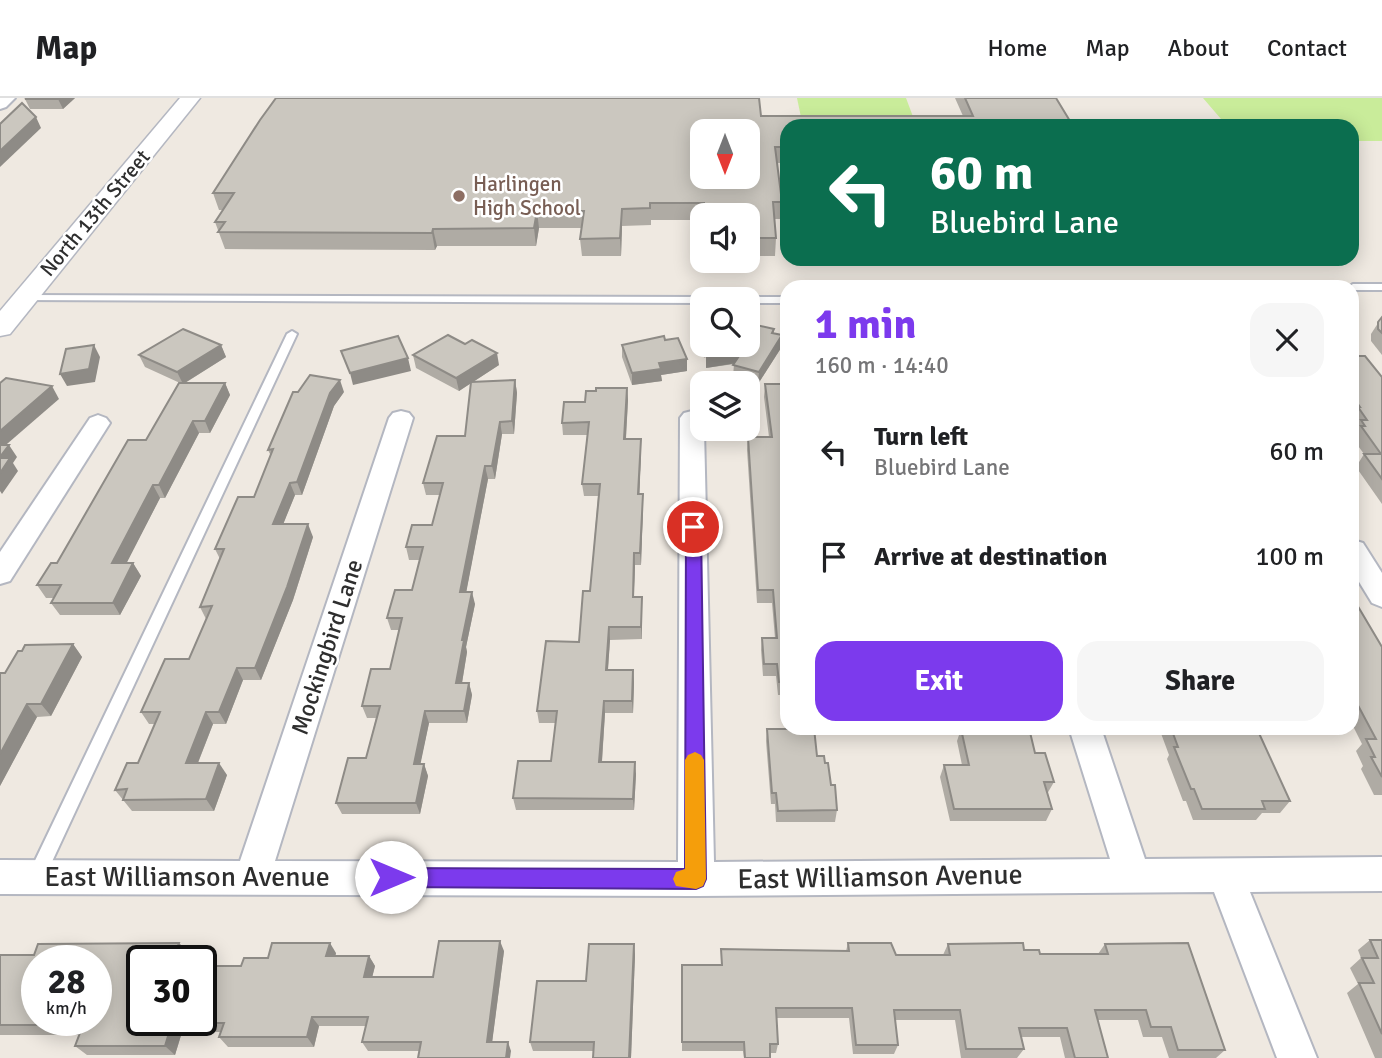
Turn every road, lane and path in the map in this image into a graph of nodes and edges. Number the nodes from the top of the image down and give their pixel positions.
1 (7, 98) edge
2 (190, 98) edge
3 (0, 104) edge
4 (1359, 287) edge
5 (1382, 287) edge
6 (24, 298) junction
7 (690, 300) edge
8 (760, 300) edge
9 (780, 300) edge
10 (0, 328) edge
11 (292, 334) dead end
12 (401, 418) dead end
13 (98, 422) dead end
14 (692, 441) edge
15 (1359, 560) edge
16 (0, 573) edge
17 (1382, 596) edge
18 (1087, 735) edge
19 (1132, 874) junction
20 (1382, 874) edge
21 (1226, 875) junction
22 (36, 876) junction
23 (253, 876) junction
24 (0, 877) edge
25 (696, 879) junction
26 (1297, 1058) edge

1 - 3 street
2 - 6 street, North 13th Street
4 - 5 lane
6 - 7 lane
6 - 10 street, North 13th Street
8 - 9 lane
11 - 22 lane
12 - 23 street, Mockingbird Lane
13 - 16 street
14 - 25 street
15 - 17 street
18 - 19 street
19 - 21 street, East Williamson Avenue
19 - 25 street, East Williamson Avenue
20 - 21 street, East Williamson Avenue
21 - 26 street
22 - 23 street, East Williamson Avenue
22 - 24 street, East Williamson Avenue
23 - 25 street, East Williamson Avenue

